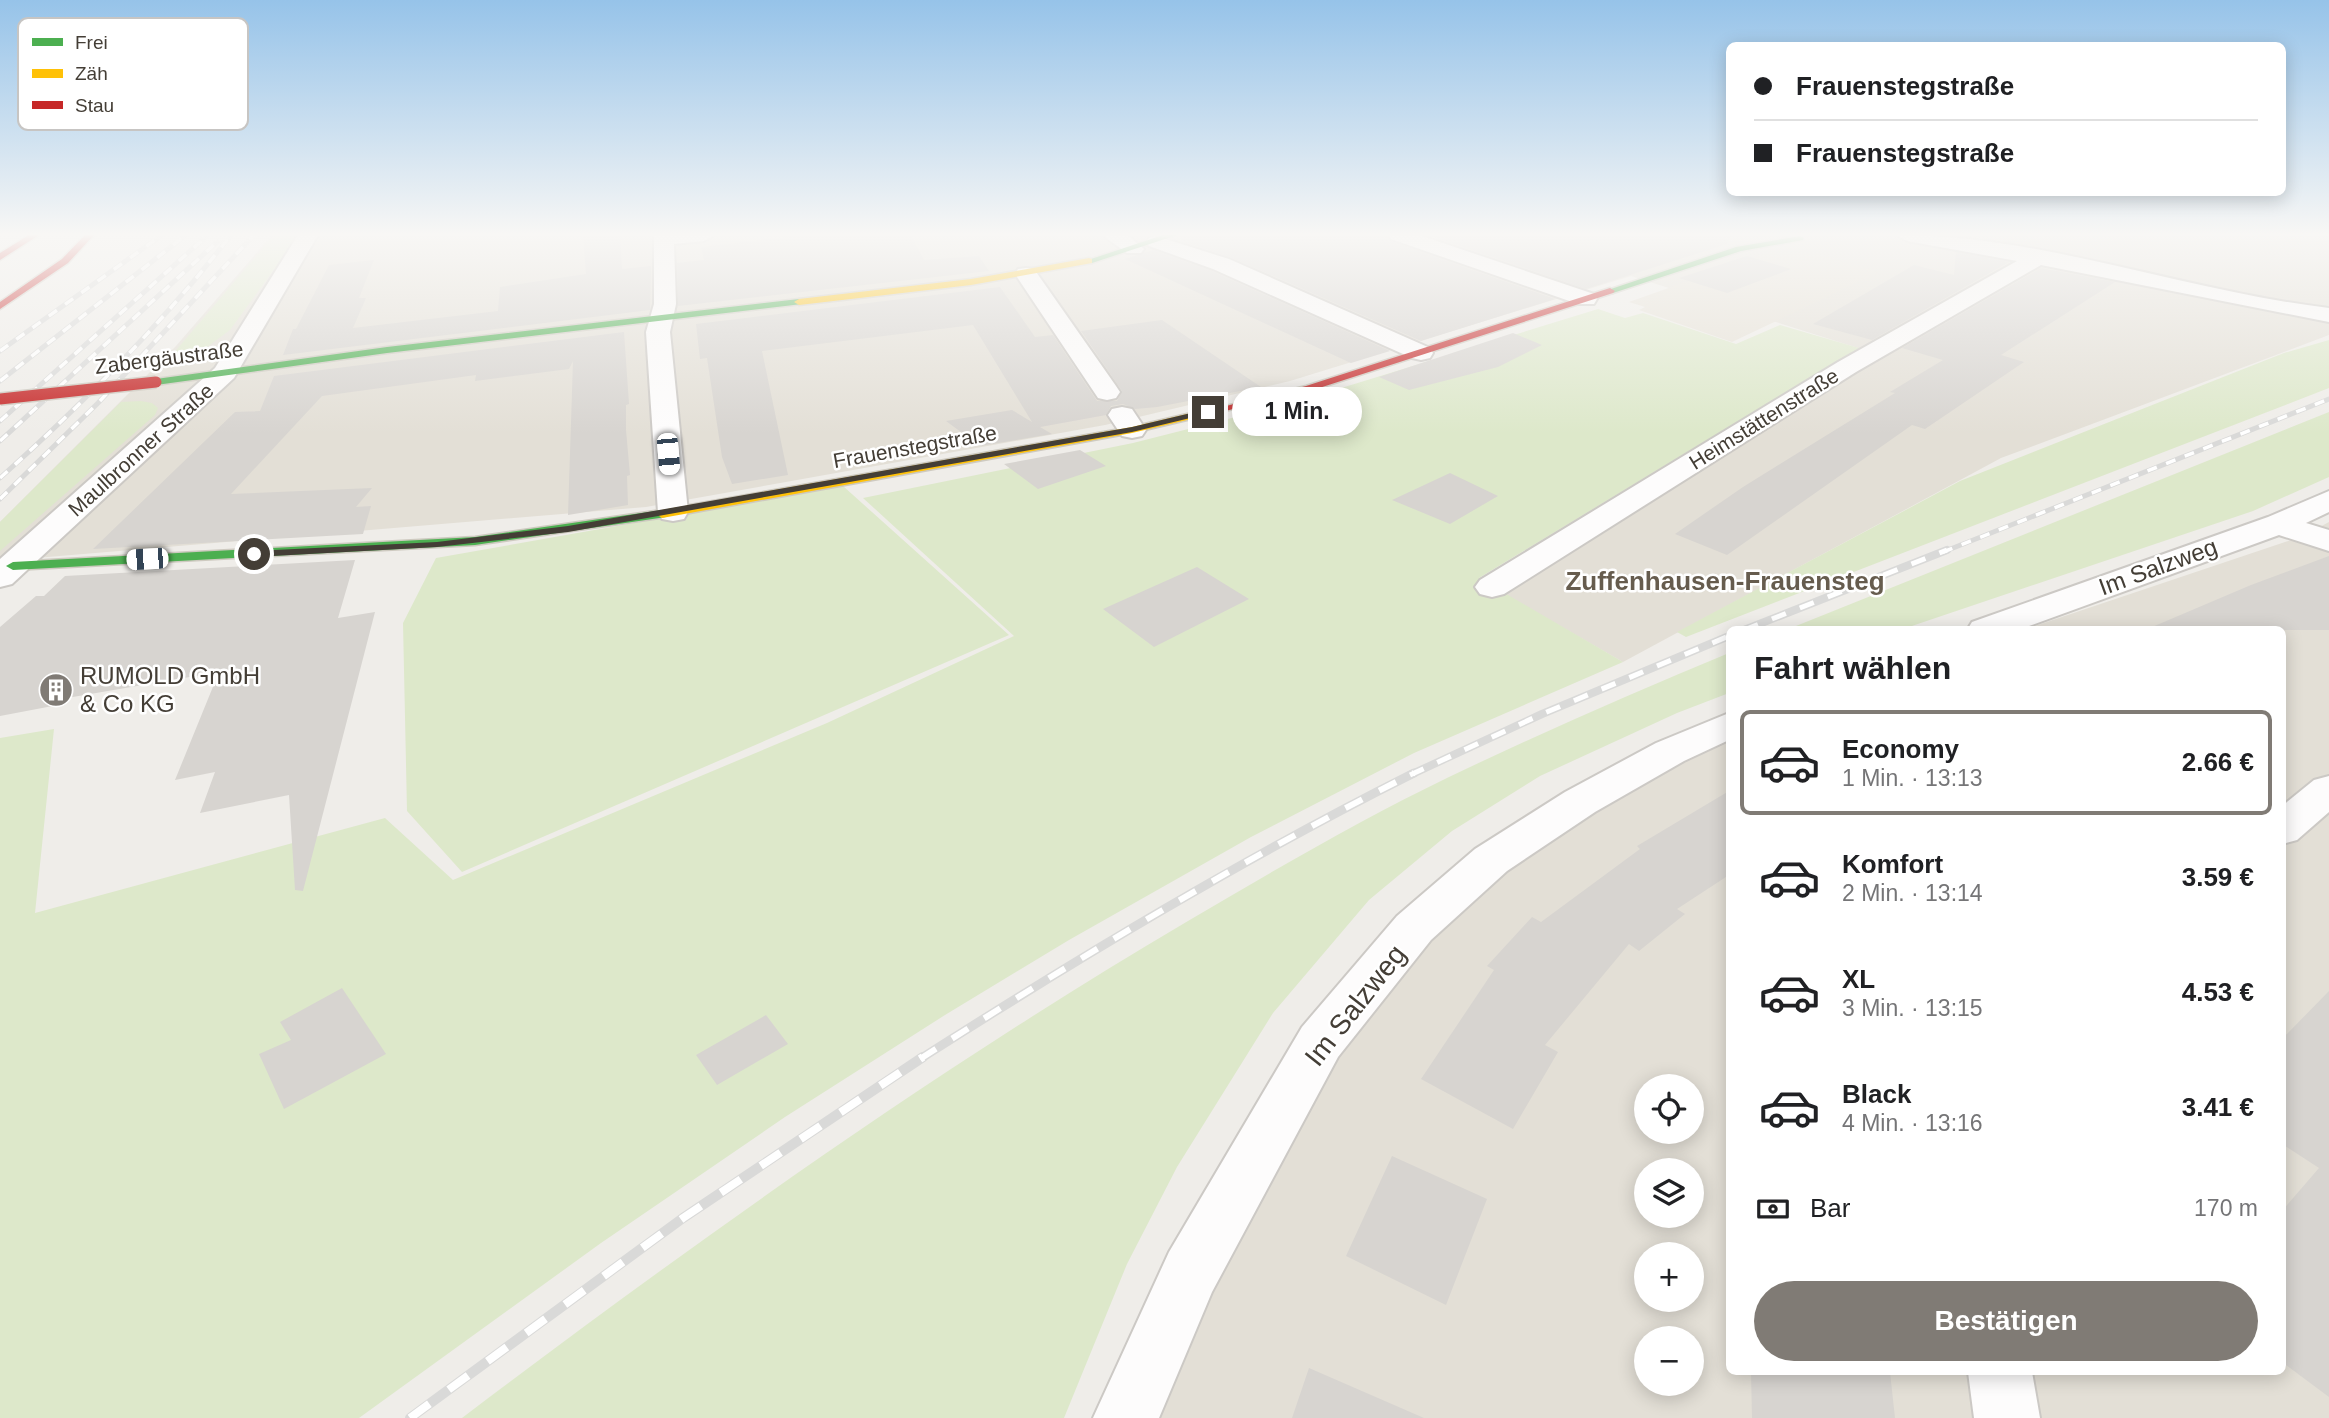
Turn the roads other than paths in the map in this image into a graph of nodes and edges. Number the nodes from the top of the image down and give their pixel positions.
1 (268, 301) edge
2 (665, 301) edge
3 (800, 301) edge
4 (1045, 301) edge
5 (1305, 301) edge
6 (1579, 301) edge
7 (1963, 301) edge
8 (2252, 301) edge
9 (2329, 315) edge
10 (660, 318) junction
11 (1421, 353) junction
12 (225, 373) junction
13 (1107, 392) dead end
14 (0, 399) edge
15 (2329, 500) edge
16 (673, 512) junction
17 (2279, 523) junction
18 (2329, 541) edge
19 (7, 572) edge
20 (1492, 587) dead end
21 (1996, 626) edge
22 (1726, 726) edge
23 (2329, 790) edge
24 (2286, 826) edge
25 (2000, 1375) edge
26 (1126, 1418) edge
27 (2007, 1418) edge

1 - 12 street, Maulbronner Straße
2 - 10 street
3 - 10 main road, Zabergäustraße
4 - 13 street
5 - 11 street
6 - 11 main road, Frauenstegstraße
7 - 20 street, Heimstättenstraße
8 - 9 street
10 - 12 main road, Zabergäustraße
10 - 16 street
11 - 16 main road, Frauenstegstraße
12 - 14 main road, Zabergäustraße, bridge
12 - 19 street, Maulbronner Straße
15 - 17 street, Im Salzweg
16 - 19 main road, Frauenstegstraße
17 - 18 street
17 - 21 street, Im Salzweg
22 - 26 street, Im Salzweg
23 - 24 street
25 - 27 street

